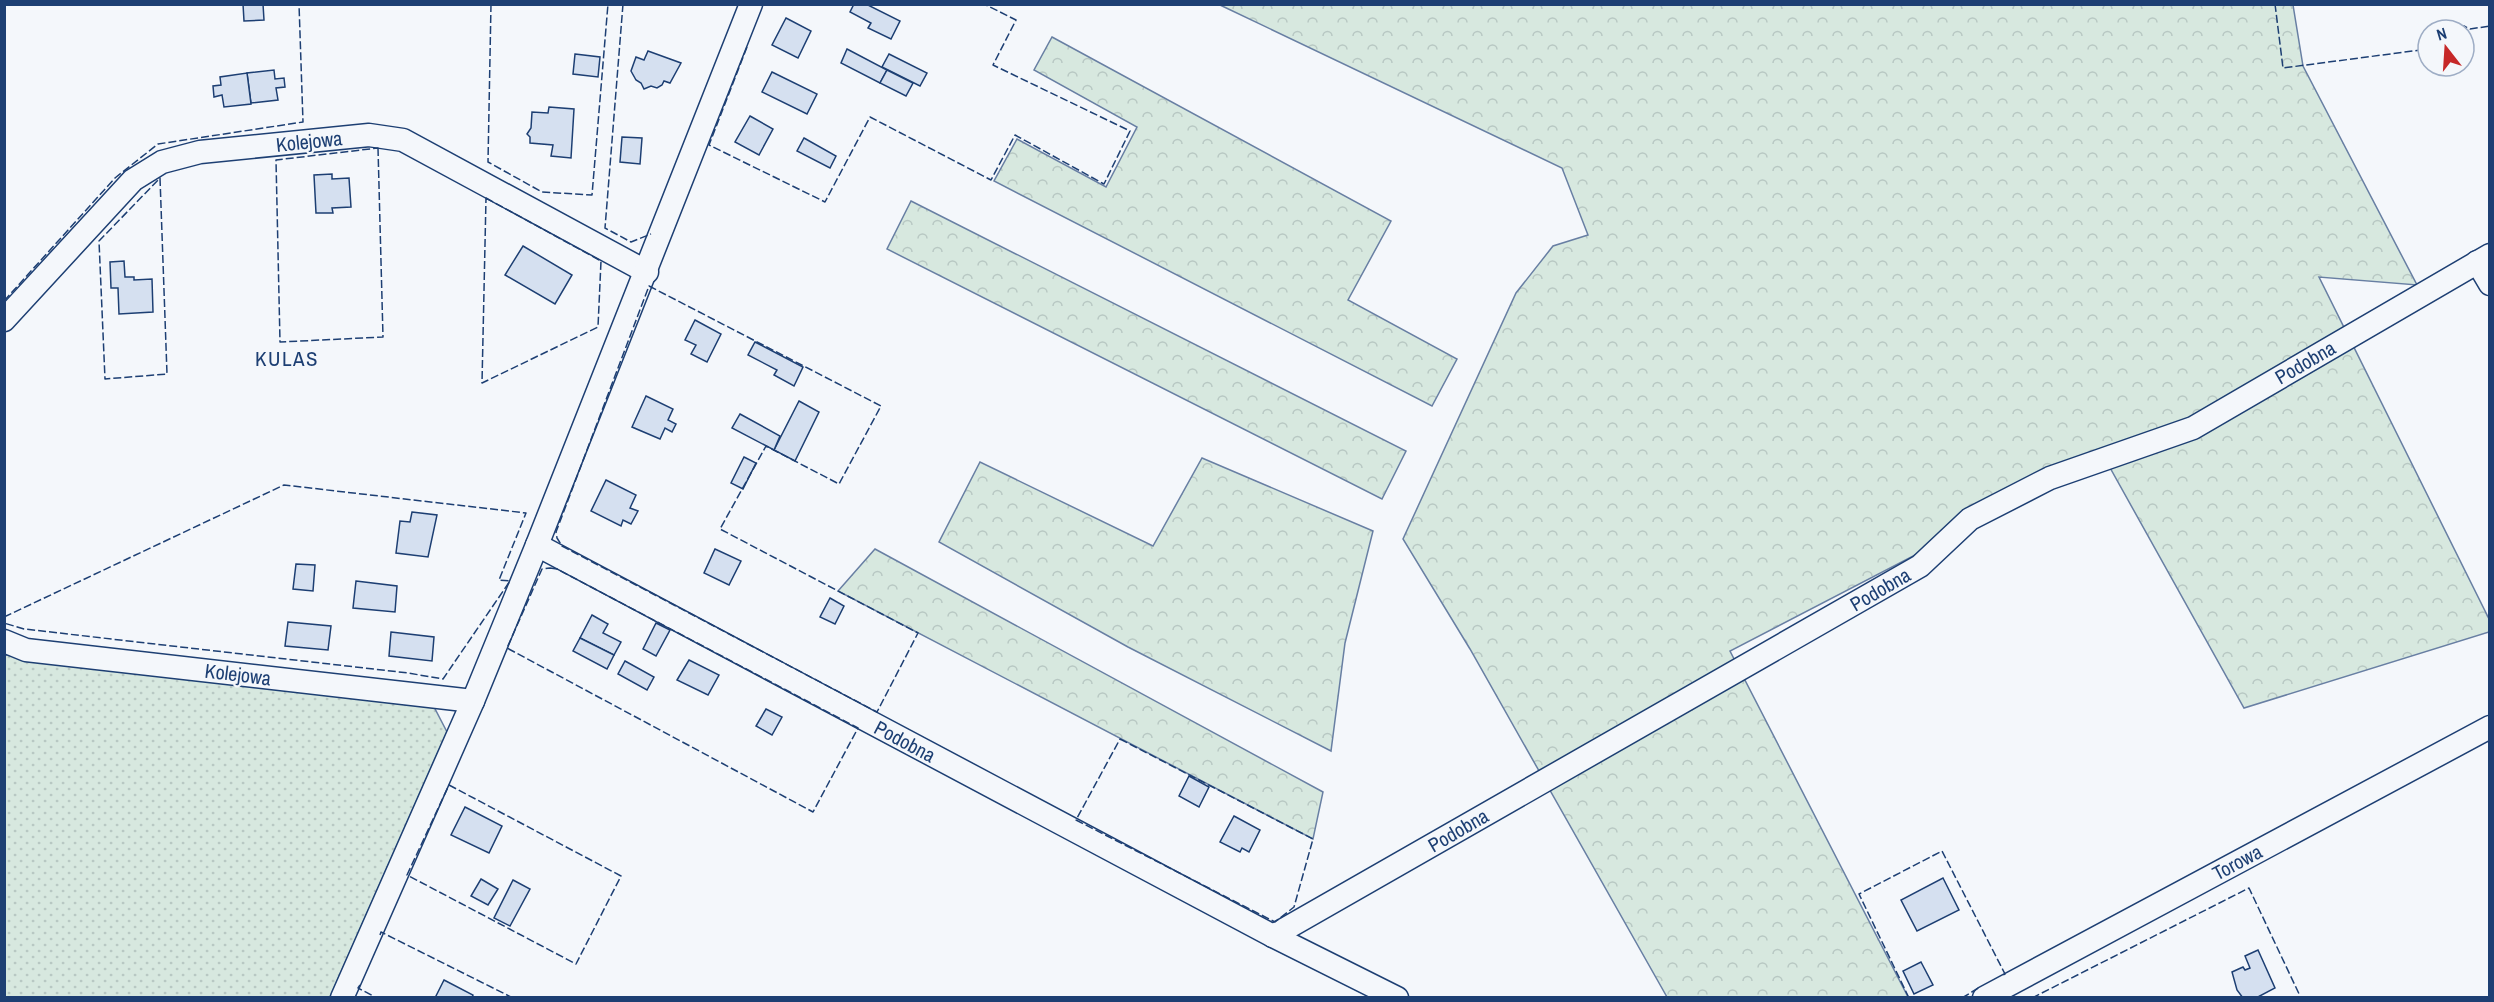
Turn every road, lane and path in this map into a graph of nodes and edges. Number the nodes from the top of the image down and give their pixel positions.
1 (751, 4) edge
2 (2484, 259) edge
3 (647, 272) junction
4 (2490, 284) edge
5 (4, 320) edge
6 (537, 545) junction
7 (4, 641) edge
8 (473, 701) junction
9 (2490, 727) edge
10 (1274, 936) junction
11 (342, 998) edge
12 (1397, 998) edge
13 (1984, 998) edge

1 - 3 street
2 - 4 street
2 - 10 street, Podobna
3 - 5 street, Kolejowa
3 - 6 street
6 - 8 street
6 - 10 street, Podobna
7 - 8 street, Kolejowa
8 - 11 street
9 - 13 street, Torowa
10 - 12 street, Podobna

